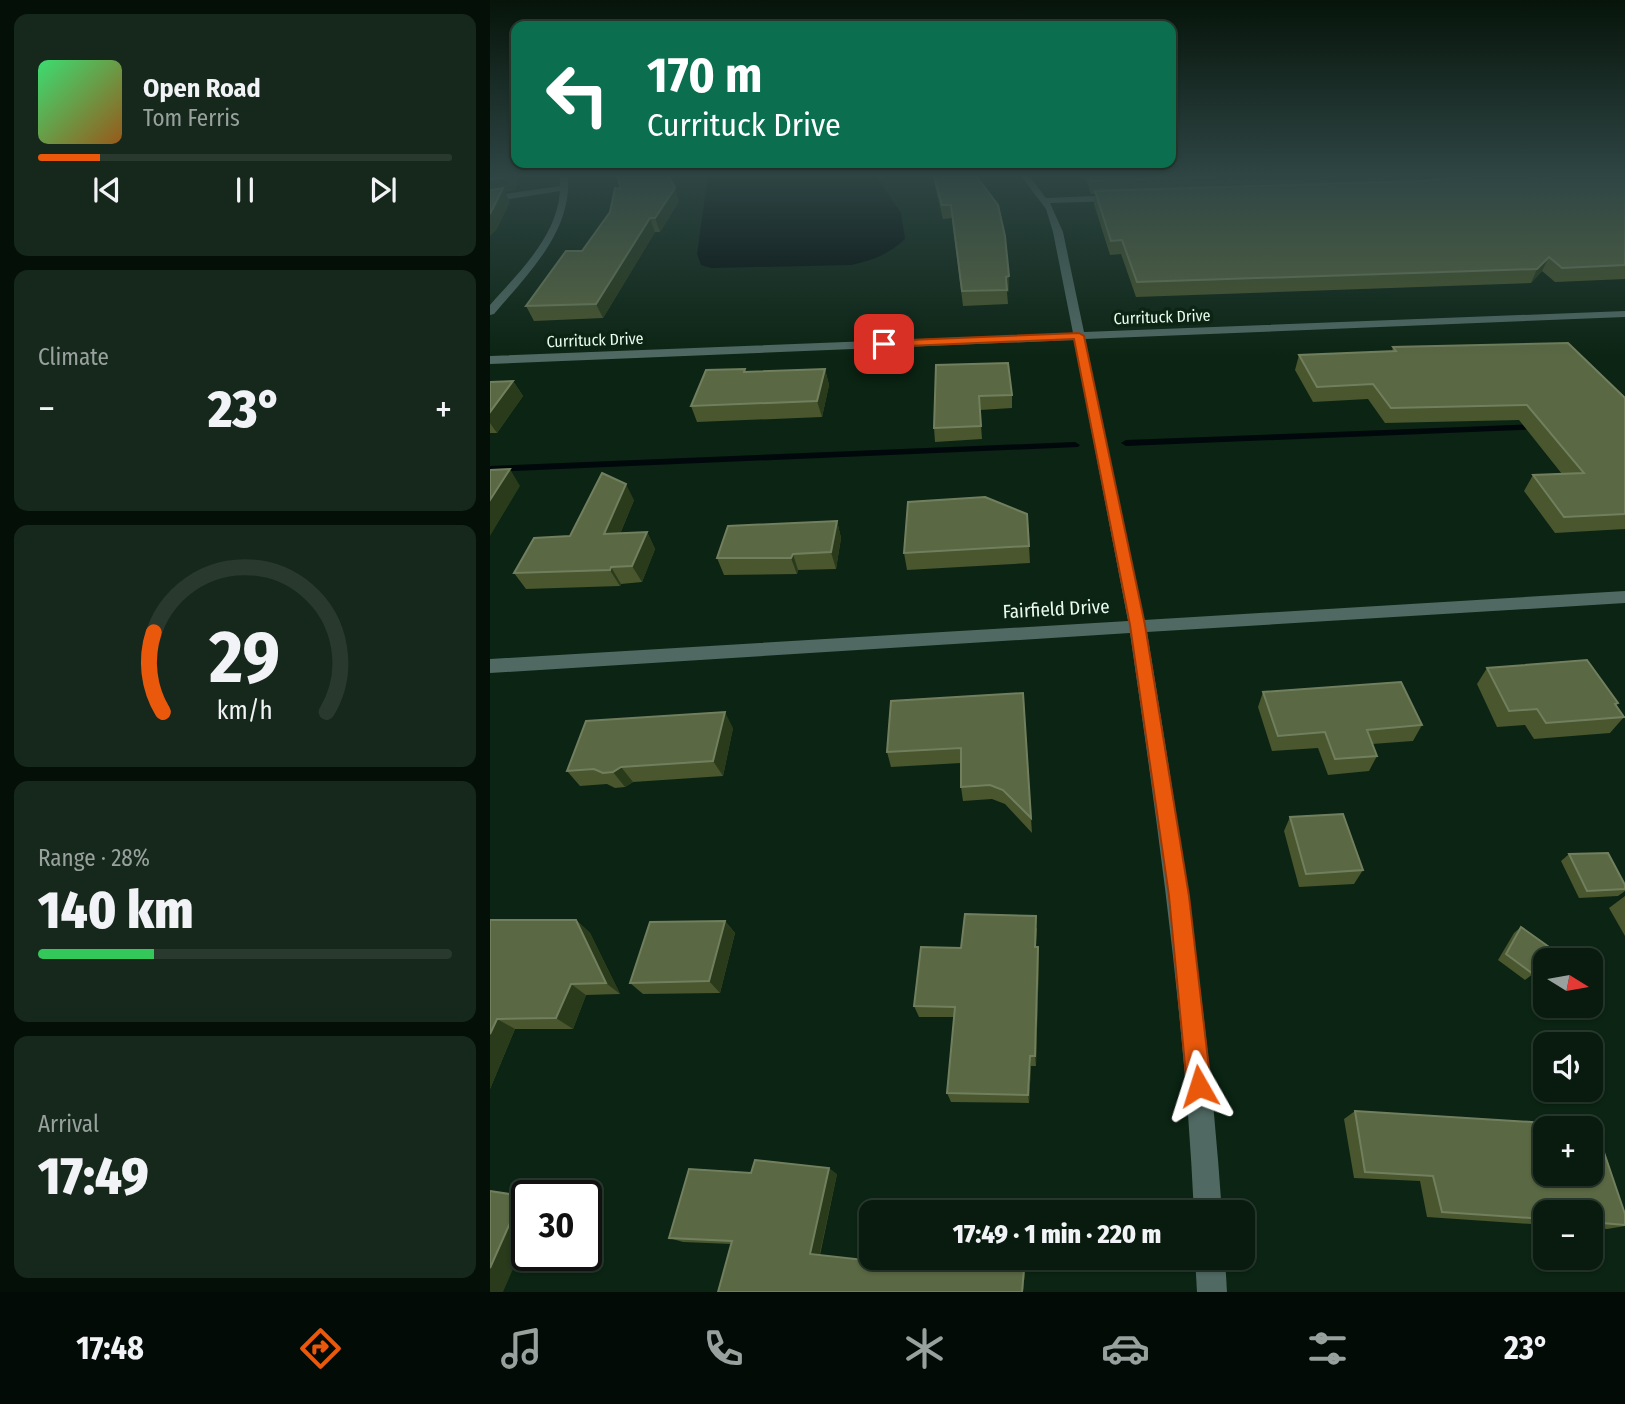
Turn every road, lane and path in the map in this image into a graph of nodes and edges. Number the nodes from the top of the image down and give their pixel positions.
1 (550, 236) edge
2 (1059, 236) edge
3 (490, 312) edge
4 (1625, 314) edge
5 (1079, 336) junction
6 (490, 360) edge
7 (1625, 597) edge
8 (1137, 625) junction
9 (490, 666) edge
10 (1207, 1200) edge
11 (1211, 1270) edge
12 (1212, 1292) edge

1 - 3 street
2 - 5 street
4 - 5 street, Currituck Drive
5 - 6 street, Currituck Drive
5 - 8 street
7 - 8 street, Fairfield Drive
8 - 9 street, Fairfield Drive
8 - 10 street
11 - 12 street

